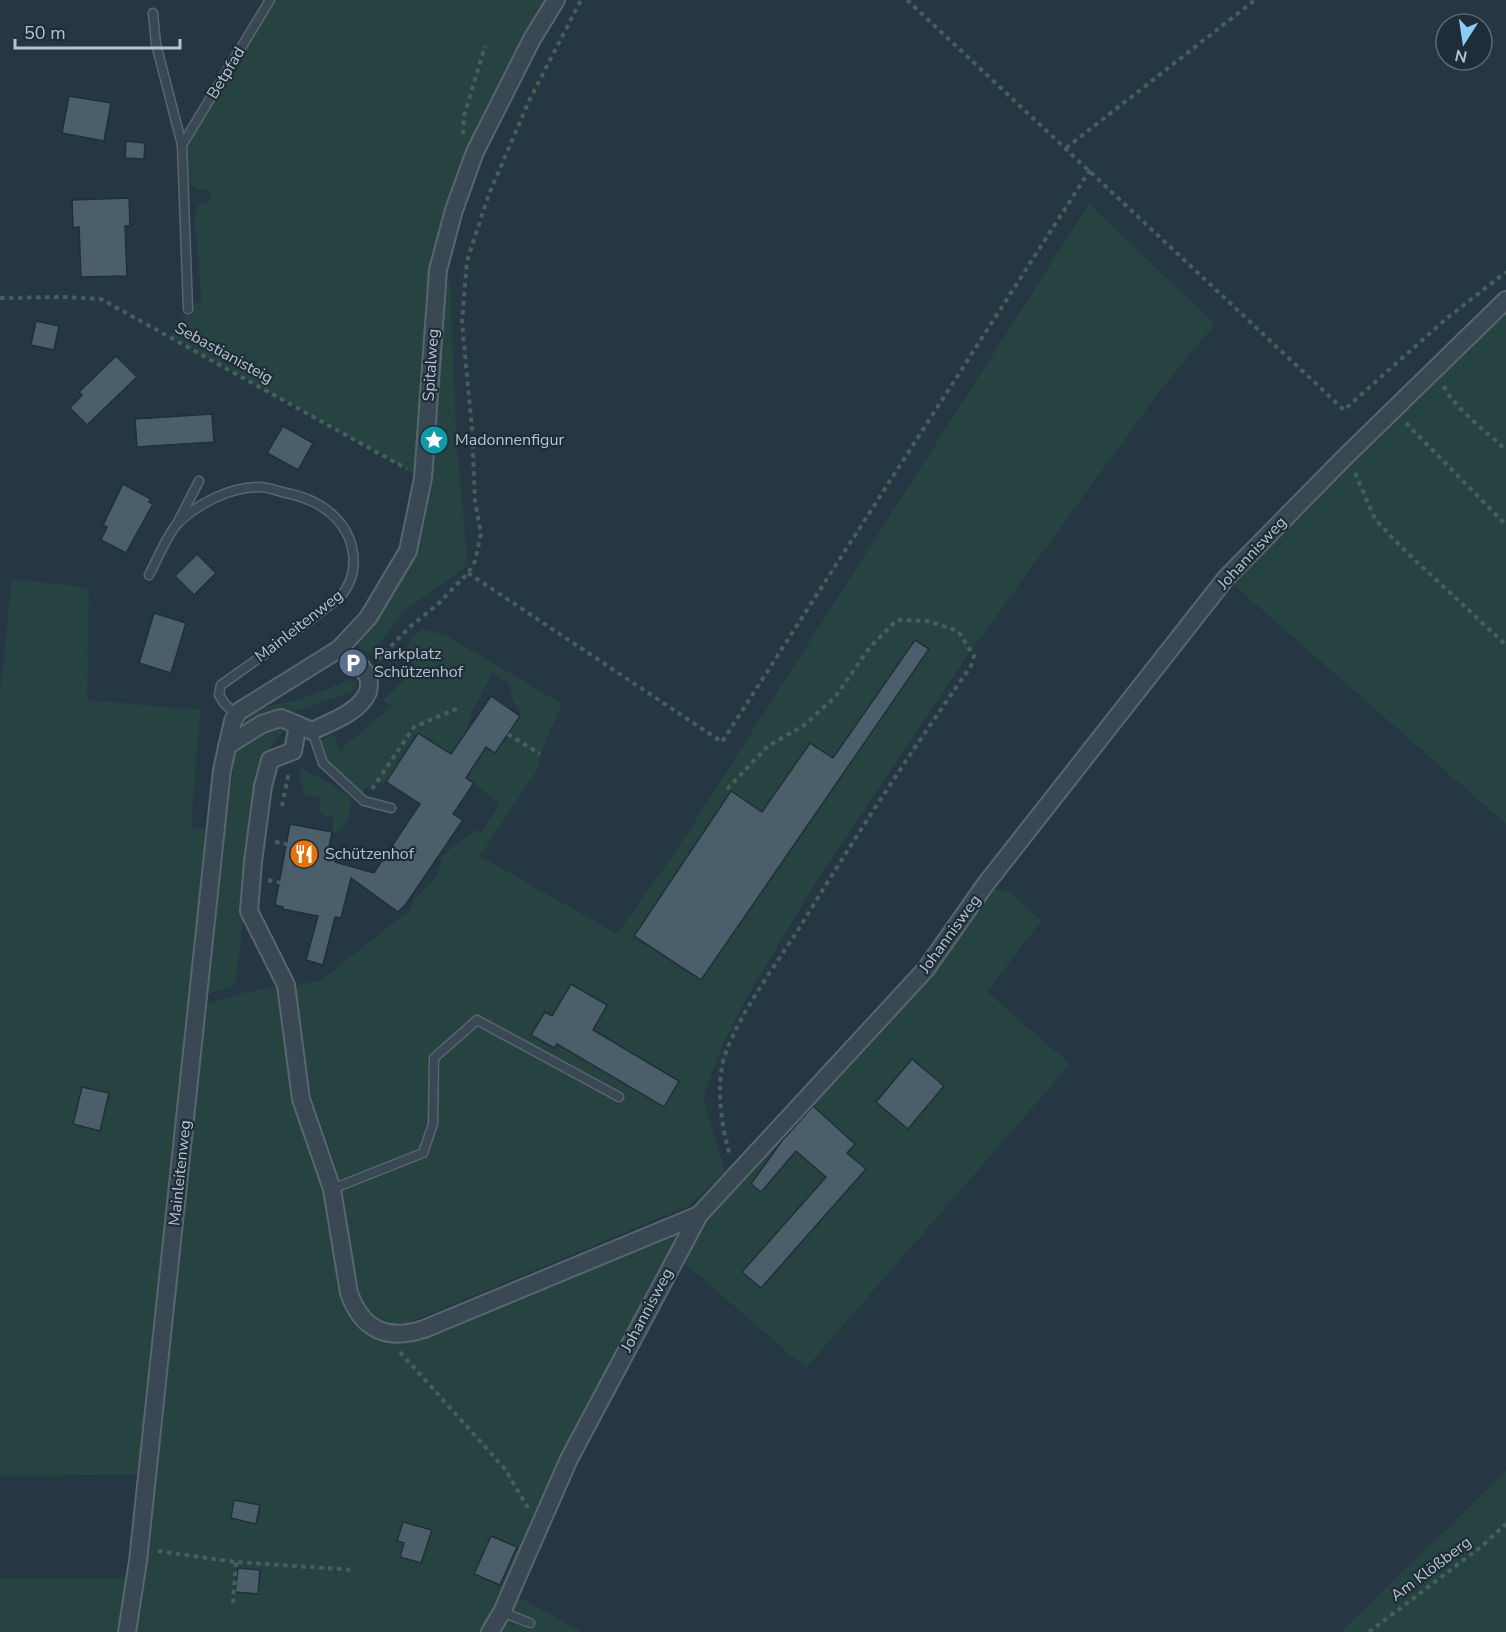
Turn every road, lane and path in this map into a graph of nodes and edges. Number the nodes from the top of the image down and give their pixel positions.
1 (270, 0) edge
2 (556, 0) edge
3 (581, 0) edge
4 (907, 0) edge
5 (1255, 0) edge
6 (153, 13) dead end
7 (484, 46) dead end
8 (182, 145) junction
9 (1066, 148) junction
10 (475, 152) junction
11 (1090, 170) junction
12 (1506, 272) edge
13 (0, 298) edge
14 (1506, 300) edge
15 (188, 309) dead end
16 (1442, 382) dead end
17 (1393, 410) junction
18 (1506, 450) edge
19 (1345, 457) junction
20 (423, 478) junction
21 (199, 481) dead end
22 (176, 525) junction
23 (1506, 525) edge
24 (468, 573) junction
25 (149, 575) dead end
26 (1506, 645) edge
27 (339, 649) junction
28 (362, 668) junction
29 (458, 708) dead end
30 (237, 714) junction
31 (305, 728) junction
32 (508, 734) dead end
33 (227, 746) junction
34 (540, 754) dead end
35 (290, 770) dead end
36 (727, 789) dead end
37 (364, 801) junction
38 (391, 808) dead end
39 (281, 811) dead end
40 (277, 832) dead end
41 (275, 842) junction
42 (286, 844) dead end
43 (273, 851) dead end
44 (270, 871) dead end
45 (268, 880) junction
46 (287, 884) dead end
47 (266, 888) dead end
48 (619, 1097) dead end
49 (736, 1174) junction
50 (332, 1189) junction
51 (699, 1215) junction
52 (381, 1331) junction
53 (528, 1510) dead end
54 (1506, 1524) edge
55 (152, 1550) dead end
56 (236, 1562) junction
57 (354, 1570) dead end
58 (233, 1603) dead end
59 (502, 1612) junction
60 (530, 1623) dead end
61 (127, 1632) edge
62 (490, 1632) edge
63 (1369, 1632) edge

1 - 8 lane, Betpfad
2 - 10 street, Spitalweg
3 - 24 path
4 - 9 path
5 - 9 path
6 - 8 lane
7 - 10 path
8 - 15 lane
9 - 11 path
10 - 20 street, Spitalweg
11 - 12 path
11 - 24 path
13 - 20 path, Sebastianisteig
14 - 17 street, Johannisweg
16 - 18 path
17 - 19 street, Johannisweg
17 - 23 path
19 - 26 path
19 - 49 street, Johannisweg
20 - 27 street, Spitalweg
21 - 22 lane, Mainleitenweg
22 - 25 lane, Mainleitenweg
22 - 30 lane, Mainleitenweg
24 - 28 path
27 - 28 street
27 - 30 street, Spitalweg
28 - 31 street
29 - 37 path
30 - 33 street, Mainleitenweg
31 - 33 street
31 - 37 lane
31 - 50 street
32 - 34 path
33 - 61 street, Mainleitenweg
35 - 39 path
36 - 49 path
37 - 38 lane
40 - 41 path
41 - 42 path
41 - 43 path
44 - 45 path
45 - 46 path
45 - 47 path
48 - 50 lane
49 - 51 street, Johannisweg
50 - 52 street
51 - 52 street
51 - 59 street, Johannisweg
52 - 53 path
54 - 63 path, Am Klößberg
55 - 56 path
56 - 57 path
56 - 58 path
59 - 60 lane
59 - 62 street, Johannisweg

